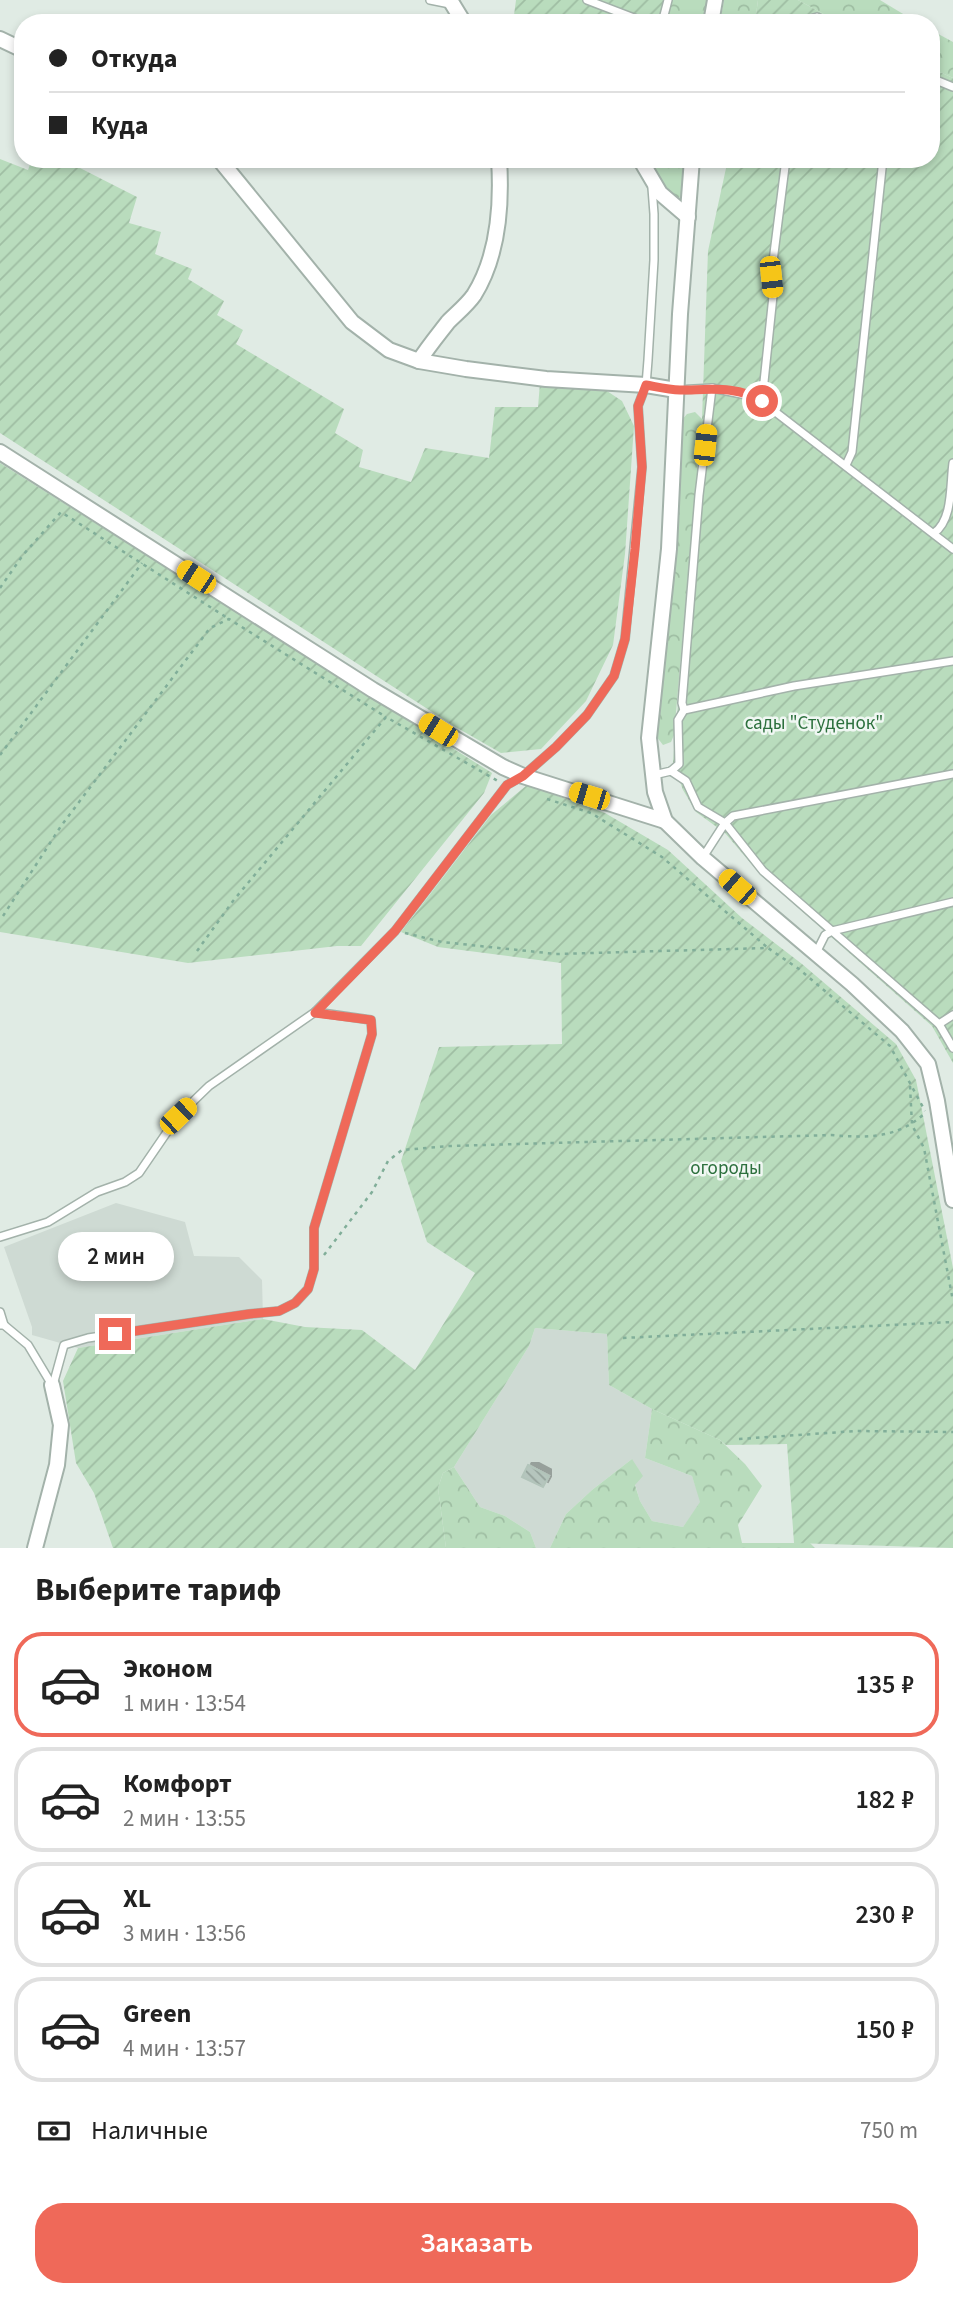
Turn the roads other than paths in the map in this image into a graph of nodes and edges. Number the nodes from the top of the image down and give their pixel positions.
1 (430, 0) edge
2 (587, 0) edge
3 (451, 2) edge
4 (624, 14) edge
5 (226, 168) edge
6 (500, 168) edge
7 (645, 168) edge
8 (691, 168) edge
9 (785, 168) edge
10 (882, 168) edge
11 (648, 173) junction
12 (688, 217) junction
13 (419, 360) junction
14 (646, 385) junction
15 (712, 388) junction
16 (677, 390) junction
17 (762, 401) junction
18 (0, 452) edge
19 (953, 463) edge
20 (846, 465) junction
21 (934, 533) junction
22 (953, 549) edge
23 (953, 661) edge
24 (684, 710) junction
25 (671, 771) junction
26 (953, 774) edge
27 (523, 776) junction
28 (653, 776) junction
29 (665, 821) junction
30 (725, 823) junction
31 (703, 858) junction
32 (953, 902) edge
33 (832, 931) junction
34 (816, 953) junction
35 (315, 1013) junction
36 (953, 1015) edge
37 (939, 1024) junction
38 (953, 1048) edge
39 (946, 1108) edge
40 (953, 1200) edge
41 (0, 1237) edge
42 (0, 1312) edge
43 (2, 1325) edge
44 (52, 1385) junction
45 (35, 1548) edge

1 - 3 lane
2 - 4 lane
5 - 13 street
6 - 13 street
7 - 11 street
8 - 12 street
9 - 17 lane
10 - 20 lane
11 - 12 street
11 - 14 lane
12 - 16 street
13 - 14 street
14 - 16 street
14 - 27 lane
15 - 16 lane
15 - 17 lane
15 - 24 lane
16 - 28 street
17 - 20 lane
18 - 27 street
19 - 21 lane
20 - 21 lane
21 - 22 lane
23 - 24 lane
24 - 25 lane
25 - 28 lane
25 - 30 lane
26 - 30 lane
27 - 29 street
27 - 35 lane
28 - 29 street
29 - 31 street
30 - 31 lane
30 - 33 lane
31 - 34 street
32 - 33 lane
33 - 34 lane
33 - 37 lane
34 - 39 street
35 - 41 lane
35 - 44 lane
36 - 37 lane
37 - 38 lane
39 - 40 street
42 - 43 lane
43 - 44 lane
44 - 45 street

